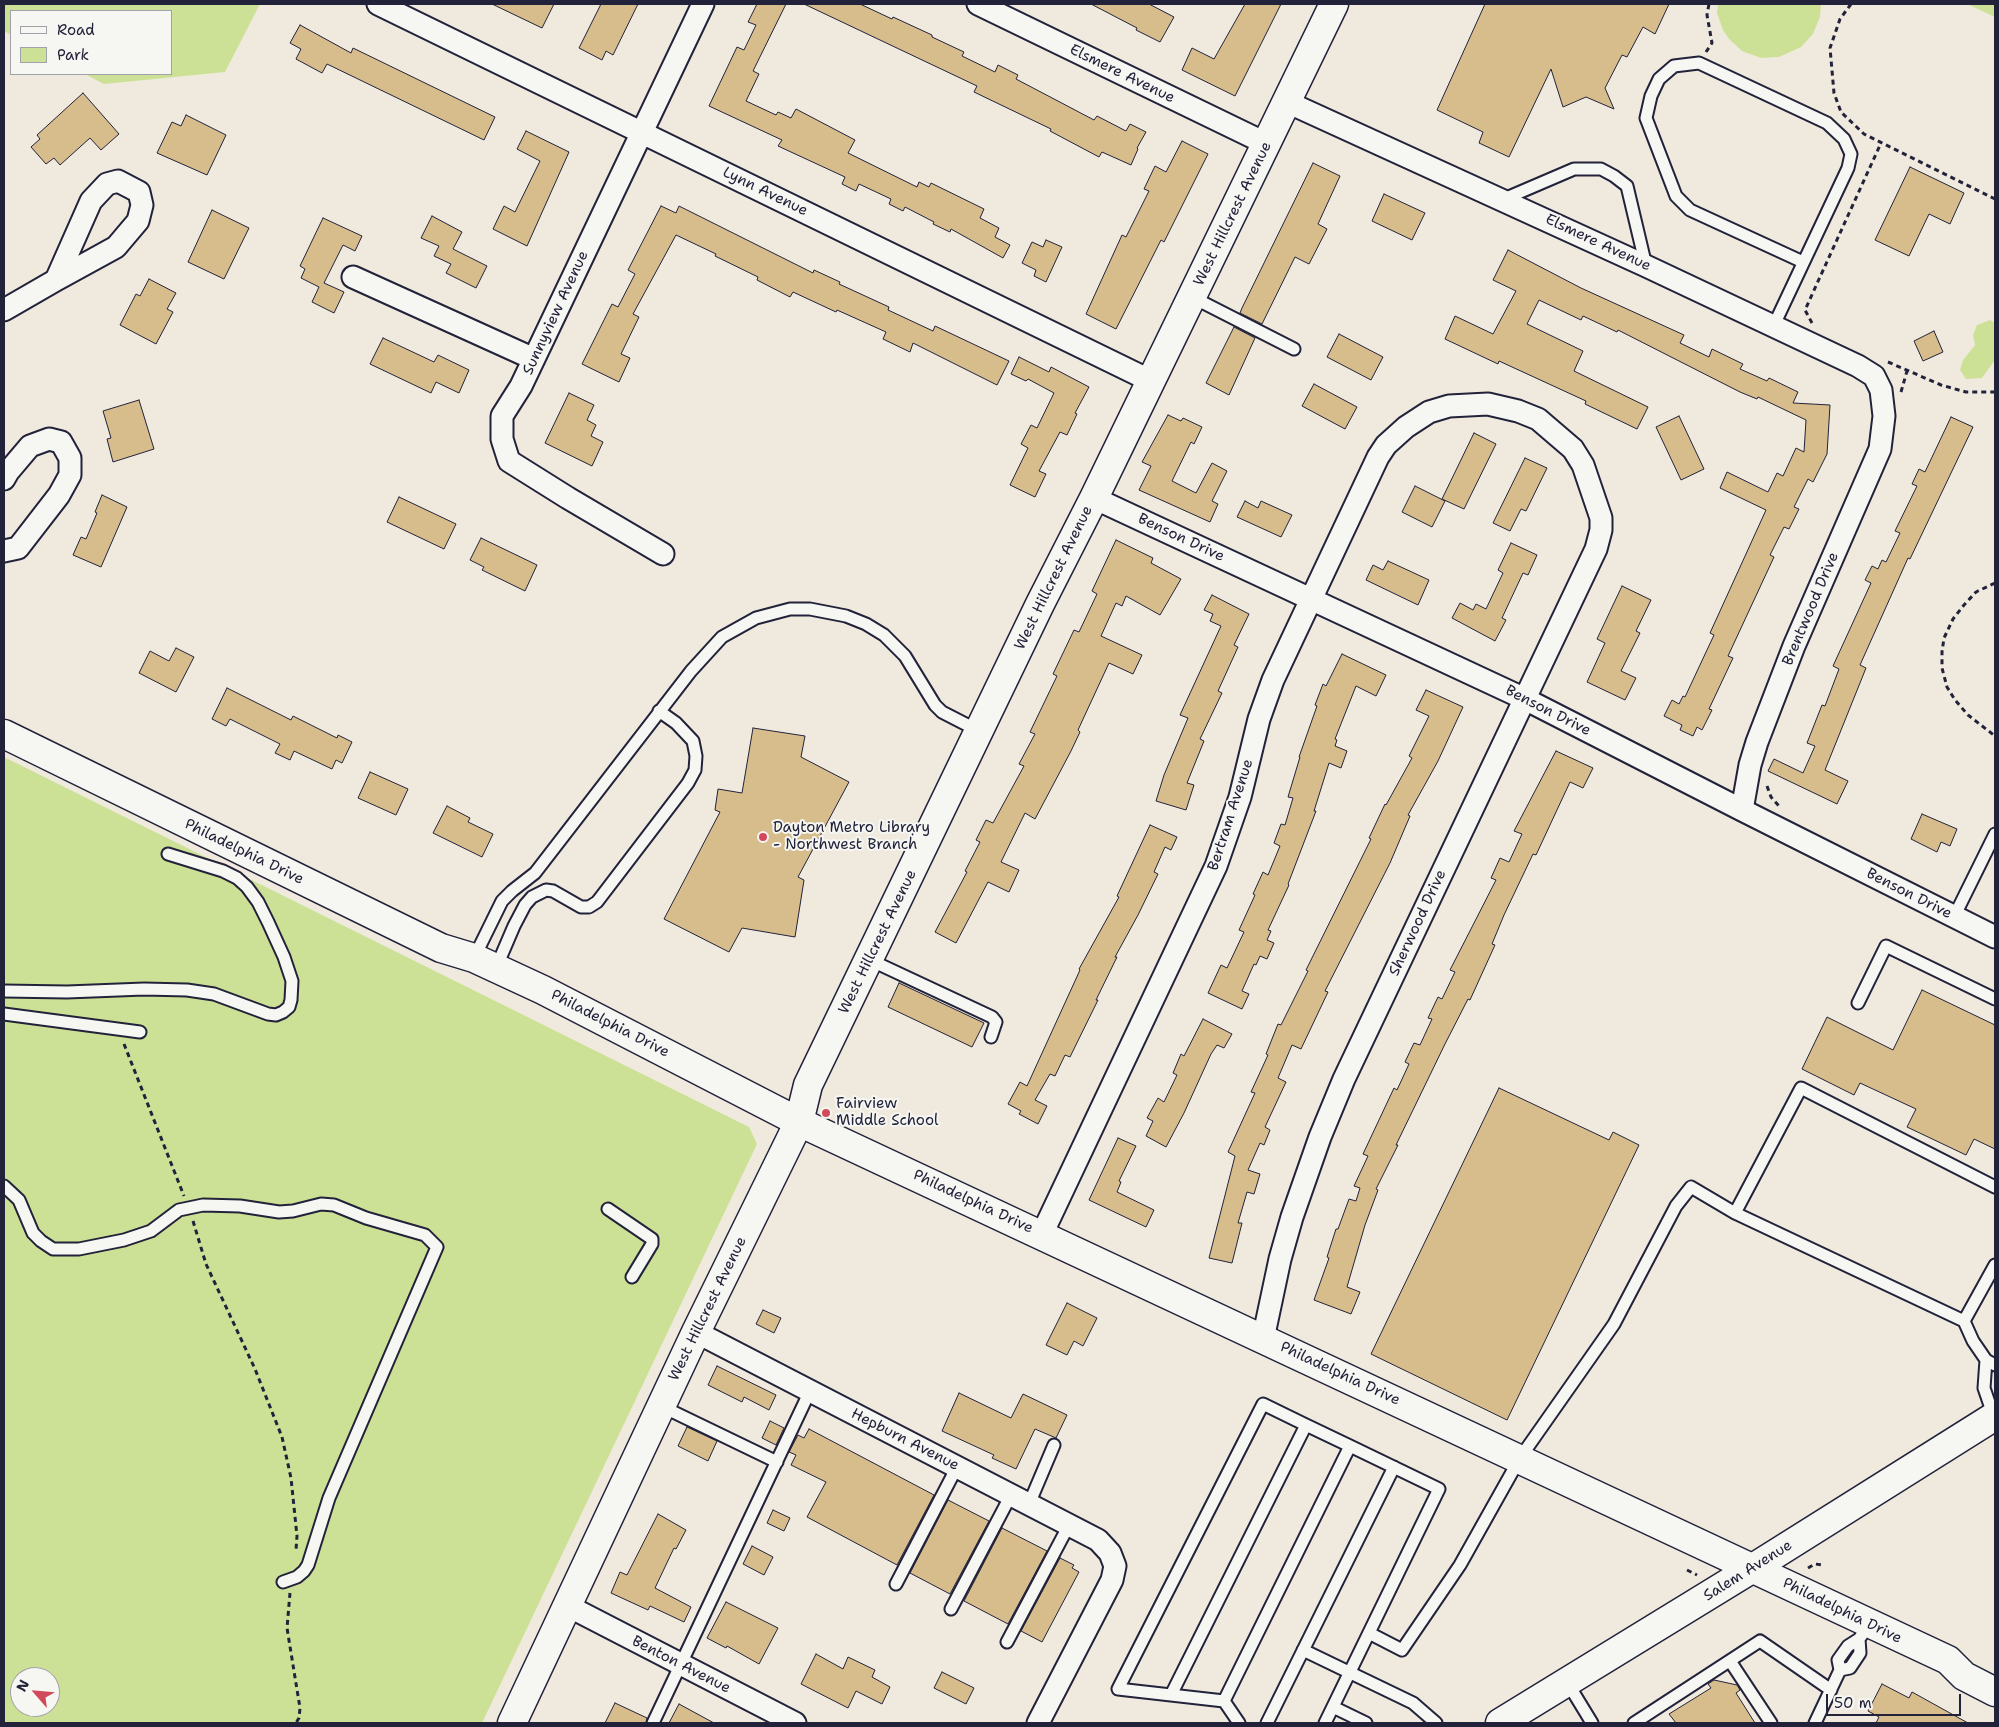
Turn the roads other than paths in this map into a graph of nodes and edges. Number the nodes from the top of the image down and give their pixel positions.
1 (378, 4) edge
2 (703, 4) edge
3 (978, 4) edge
4 (1334, 4) edge
5 (1287, 102) junction
6 (642, 132) junction
7 (1267, 144) junction
8 (1504, 199) junction
9 (1803, 262) junction
10 (1646, 266) junction
11 (352, 277) dead end
12 (56, 280) junction
13 (1192, 297) junction
14 (4, 310) edge
15 (1774, 325) junction
16 (1294, 349) dead end
17 (534, 359) junction
18 (1151, 382) junction
19 (1883, 410) joint
20 (4, 479) edge
21 (1094, 498) junction
22 (1601, 518) joint
23 (4, 551) edge
24 (663, 554) dead end
25 (1311, 598) junction
26 (1525, 699) junction
27 (659, 712) junction
28 (980, 731) junction
29 (4, 734) edge
30 (1742, 810) junction
31 (1995, 834) edge
32 (168, 854) dead end
33 (524, 883) junction
34 (535, 895) junction
35 (1954, 917) junction
36 (1995, 937) edge
37 (870, 960) junction
38 (485, 963) junction
39 (4, 991) edge
40 (1995, 998) edge
41 (1858, 1002) dead end
42 (4, 1014) edge
43 (140, 1032) dead end
44 (991, 1038) dead end
45 (799, 1122) junction
46 (4, 1186) edge
47 (1995, 1187) edge
48 (608, 1209) dead end
49 (1735, 1212) junction
50 (1042, 1234) junction
51 (1995, 1265) edge
52 (632, 1277) dead end
53 (1964, 1321) junction
54 (696, 1332) junction
55 (1263, 1339) junction
56 (1991, 1363) edge
57 (810, 1391) junction
58 (661, 1406) junction
59 (1994, 1417) edge
60 (1306, 1425) junction
61 (1054, 1445) dead end
62 (1350, 1446) junction
63 (1520, 1458) junction
64 (777, 1462) junction
65 (956, 1467) junction
66 (1394, 1468) junction
67 (1020, 1500) junction
68 (1069, 1525) junction
69 (1753, 1568) junction
70 (287, 1584) road end
71 (896, 1584) dead end
72 (568, 1606) junction
73 (952, 1610) dead end
74 (1864, 1632) junction
75 (1369, 1634) junction
76 (1006, 1642) dead end
77 (1304, 1650) junction
78 (1948, 1660) junction
79 (1730, 1661) junction
80 (681, 1665) junction
81 (1995, 1670) edge
82 (1350, 1673) junction
83 (1566, 1682) junction
84 (1831, 1690) junction
85 (1995, 1692) edge
86 (1171, 1695) junction
87 (1224, 1701) junction
88 (1333, 1707) junction
89 (512, 1723) edge
90 (653, 1723) edge
91 (795, 1723) edge
92 (1038, 1723) edge
93 (1239, 1723) edge
94 (1267, 1723) edge
95 (1325, 1723) edge
96 (1366, 1723) edge
97 (1436, 1723) edge
98 (1500, 1723) edge
99 (1592, 1723) edge
100 (1634, 1723) edge
101 (1771, 1723) edge
102 (1815, 1723) edge

1 - 6 street, Lynn Avenue
2 - 6 street, Sunnyview Avenue
3 - 7 street, Elsmere Avenue
4 - 5 main road, West Hillcrest Avenue
5 - 7 main road, West Hillcrest Avenue
5 - 8 street, Elsmere Avenue
6 - 17 street, Sunnyview Avenue
6 - 18 street, Lynn Avenue
7 - 13 main road, West Hillcrest Avenue
8 - 10 street, Elsmere Avenue
8 - 10 lane
9 - 9 lane
9 - 15 lane
10 - 15 street, Elsmere Avenue
11 - 17 street
12 - 12 street
12 - 14 street
13 - 16 lane
13 - 18 main road, West Hillcrest Avenue
15 - 19 street, Elsmere Avenue
17 - 24 street, Sunnyview Avenue
18 - 21 main road, West Hillcrest Avenue
19 - 30 street, Brentwood Drive
20 - 23 street
21 - 25 street, Benson Drive
21 - 28 main road, West Hillcrest Avenue
22 - 25 street, Bertram Avenue
22 - 26 street, Sherwood Drive
25 - 26 street, Benson Drive
25 - 50 street, Bertram Avenue
26 - 30 street, Benson Drive
26 - 55 street, Sherwood Drive
27 - 28 lane
27 - 33 lane
27 - 34 lane
28 - 37 main road, West Hillcrest Avenue
29 - 38 main road, Philadelphia Drive
30 - 35 street, Benson Drive
31 - 35 lane
32 - 39 lane
33 - 34 lane
33 - 38 lane
34 - 38 lane
35 - 36 street, Benson Drive
37 - 44 lane
37 - 45 main road, West Hillcrest Avenue
38 - 45 main road, Philadelphia Drive
40 - 41 lane
42 - 43 lane
45 - 50 main road, Philadelphia Drive
45 - 54 main road, West Hillcrest Avenue
46 - 70 lane
47 - 49 lane
48 - 52 lane
49 - 53 lane
49 - 63 lane
50 - 55 main road, Philadelphia Drive
51 - 53 lane
53 - 56 lane
54 - 57 street, Hepburn Avenue
54 - 58 main road, West Hillcrest Avenue
55 - 63 main road, Philadelphia Drive
56 - 59 lane
57 - 64 lane
57 - 65 street, Hepburn Avenue
58 - 64 lane
58 - 72 main road, West Hillcrest Avenue
59 - 69 main road, Salem Avenue
60 - 62 lane
60 - 86 lane
60 - 86 lane
61 - 67 lane
62 - 66 lane
62 - 87 lane
63 - 69 main road, Philadelphia Drive
63 - 75 lane
64 - 80 lane
65 - 67 street, Hepburn Avenue
65 - 71 lane
66 - 75 lane
66 - 77 lane
67 - 68 street, Hepburn Avenue
67 - 73 lane
68 - 76 lane
68 - 92 street, Hepburn Avenue
69 - 74 main road, Philadelphia Drive
69 - 83 main road, Salem Avenue
72 - 80 street, Benton Avenue
72 - 89 main road, West Hillcrest Avenue
74 - 78 main road, Philadelphia Drive
74 - 84 lane
75 - 82 lane
77 - 82 lane
77 - 94 lane
78 - 81 main road, Philadelphia Drive
78 - 85 main road, Philadelphia Drive
79 - 84 lane
79 - 100 lane
79 - 101 lane
80 - 90 lane
80 - 91 street, Benton Avenue
82 - 88 lane
82 - 97 lane
83 - 98 main road, Salem Avenue
83 - 99 lane
84 - 102 lane
86 - 87 lane
87 - 93 lane
88 - 95 lane
88 - 96 lane

